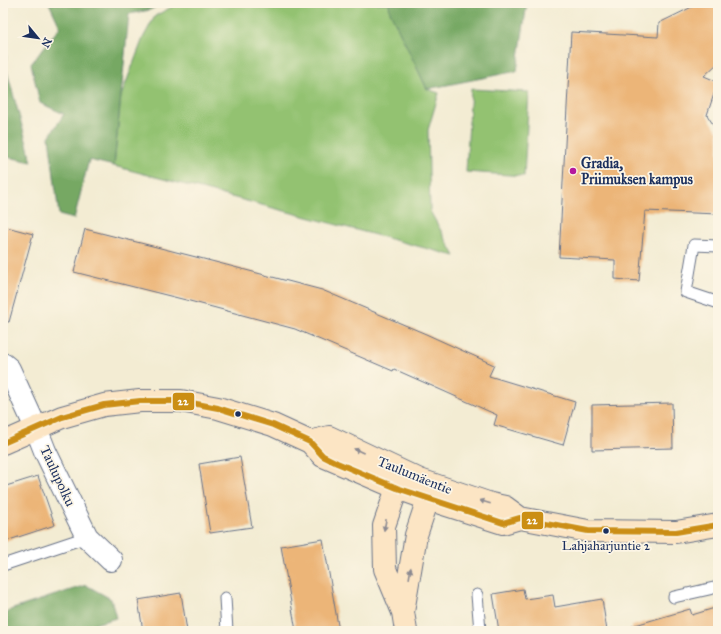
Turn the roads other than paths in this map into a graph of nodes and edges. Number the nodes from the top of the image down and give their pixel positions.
1 (718, 246) edge
2 (718, 302) edge
3 (3, 364) edge
4 (36, 428) junction
5 (310, 442) junction
6 (3, 443) edge
7 (397, 488) junction
8 (424, 490) junction
9 (718, 525) edge
10 (87, 537) junction
11 (111, 560) dead end
12 (3, 565) edge
13 (718, 587) edge
14 (477, 596) dead end
15 (225, 598) dead end
16 (674, 598) dead end
17 (405, 621) edge
18 (228, 631) edge
19 (480, 631) edge

1 - 2 lane
3 - 4 street, Taulupolku
4 - 5 main road, Taulumäentie
4 - 6 main road, Taulumäentie
4 - 10 street, Taulupolku
5 - 7 main road, Taulumäentie
8 -> 5 main road, Taulumäentie
7 - 8 main road, Taulumäentie
7 -> 17 main road
8 - 9 main road, Taulumäentie
17 -> 8 main road
10 - 11 street, Taulupolku
10 - 12 lane
13 - 16 lane
14 - 19 lane
15 - 18 lane

